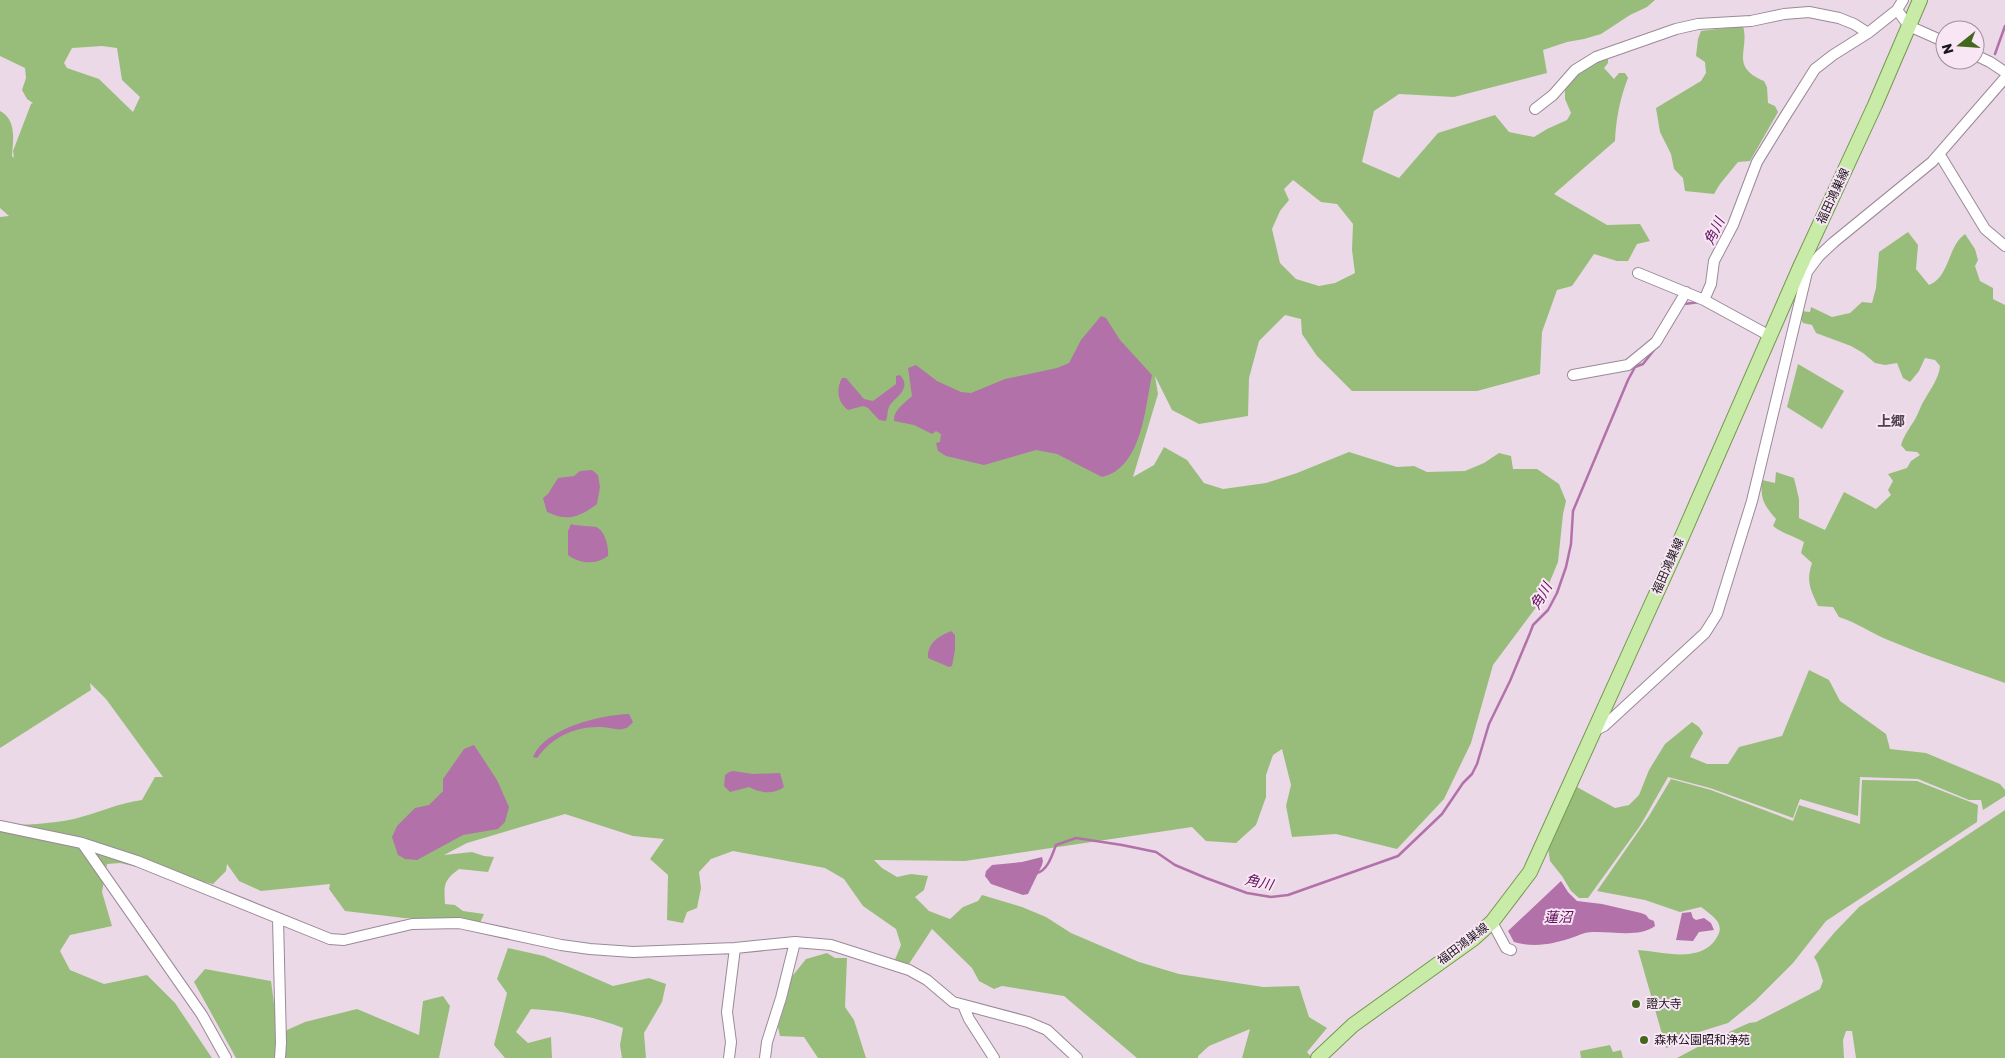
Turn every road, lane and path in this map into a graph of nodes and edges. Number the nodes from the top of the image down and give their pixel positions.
1 (1903, 0) edge
2 (1920, 0) edge
3 (1897, 10) junction
4 (1909, 26) junction
5 (1868, 33) junction
6 (1935, 38) edge
7 (1985, 60) edge
8 (2005, 72) edge
9 (2005, 78) edge
10 (1535, 109) dead end
11 (1940, 155) junction
12 (2005, 246) edge
13 (1804, 269) junction
14 (1638, 273) dead end
15 (1686, 292) junction
16 (1704, 300) junction
17 (1770, 336) junction
18 (1573, 376) dead end
19 (1594, 731) junction
20 (0, 826) edge
21 (82, 843) junction
22 (278, 918) junction
23 (1492, 922) junction
24 (795, 942) junction
25 (735, 948) junction
26 (1511, 950) dead end
27 (963, 1005) junction
28 (226, 1058) edge
29 (280, 1058) edge
30 (729, 1058) edge
31 (765, 1058) edge
32 (994, 1058) edge
33 (1077, 1058) edge
34 (1318, 1058) edge

1 - 3 street
2 - 4 main road, 福田鴻巣線
3 - 4 street
3 - 5 street
4 - 6 street
4 - 13 main road, 福田鴻巣線
5 - 10 street
5 - 16 street
7 - 8 street
9 - 11 street
11 - 12 street
11 - 13 street
13 - 17 main road, 福田鴻巣線
13 - 19 street
14 - 15 street
15 - 16 street
15 - 18 street
16 - 17 street
17 - 19 main road, 福田鴻巣線
19 - 23 main road, 福田鴻巣線
20 - 21 street
21 - 22 street
21 - 28 street
22 - 25 street
22 - 29 street
23 - 26 street
23 - 34 main road, 福田鴻巣線
24 - 25 street
24 - 27 street
24 - 31 street
25 - 30 street
27 - 32 street
27 - 33 street

